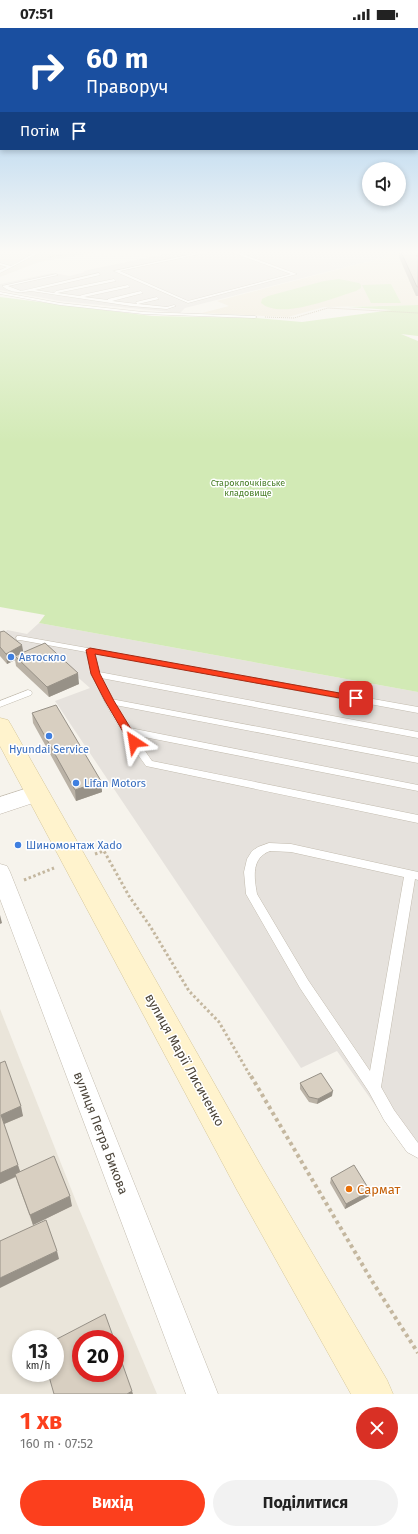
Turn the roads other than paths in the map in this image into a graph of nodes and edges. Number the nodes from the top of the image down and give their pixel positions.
1 (220, 316) edge
2 (255, 317) road end
3 (20, 638) dead end
4 (90, 650) junction
5 (96, 674) junction
6 (28, 693) dead end
7 (109, 701) junction
8 (0, 704) edge
9 (418, 710) edge
10 (0, 725) edge
11 (127, 731) junction
12 (418, 734) edge
13 (418, 760) edge
14 (418, 788) edge
15 (37, 793) junction
16 (0, 806) edge
17 (418, 819) edge
18 (414, 876) edge
19 (3, 880) edge
20 (374, 1088) junction
21 (418, 1151) edge
22 (202, 1394) edge
23 (373, 1394) edge

1 - 2 lane
3 - 4 lane
4 - 5 lane
4 - 9 lane
5 - 7 lane
5 - 12 lane
6 - 8 lane
7 - 11 lane
7 - 13 lane
10 - 15 main road, вулиця Марії Лисиченко
11 - 14 lane
11 - 17 lane
15 - 16 street
15 - 23 main road, вулиця Марії Лисиченко
18 - 20 lane
18 - 20 lane
19 - 22 street, вулиця Петра Бикова
20 - 21 lane

